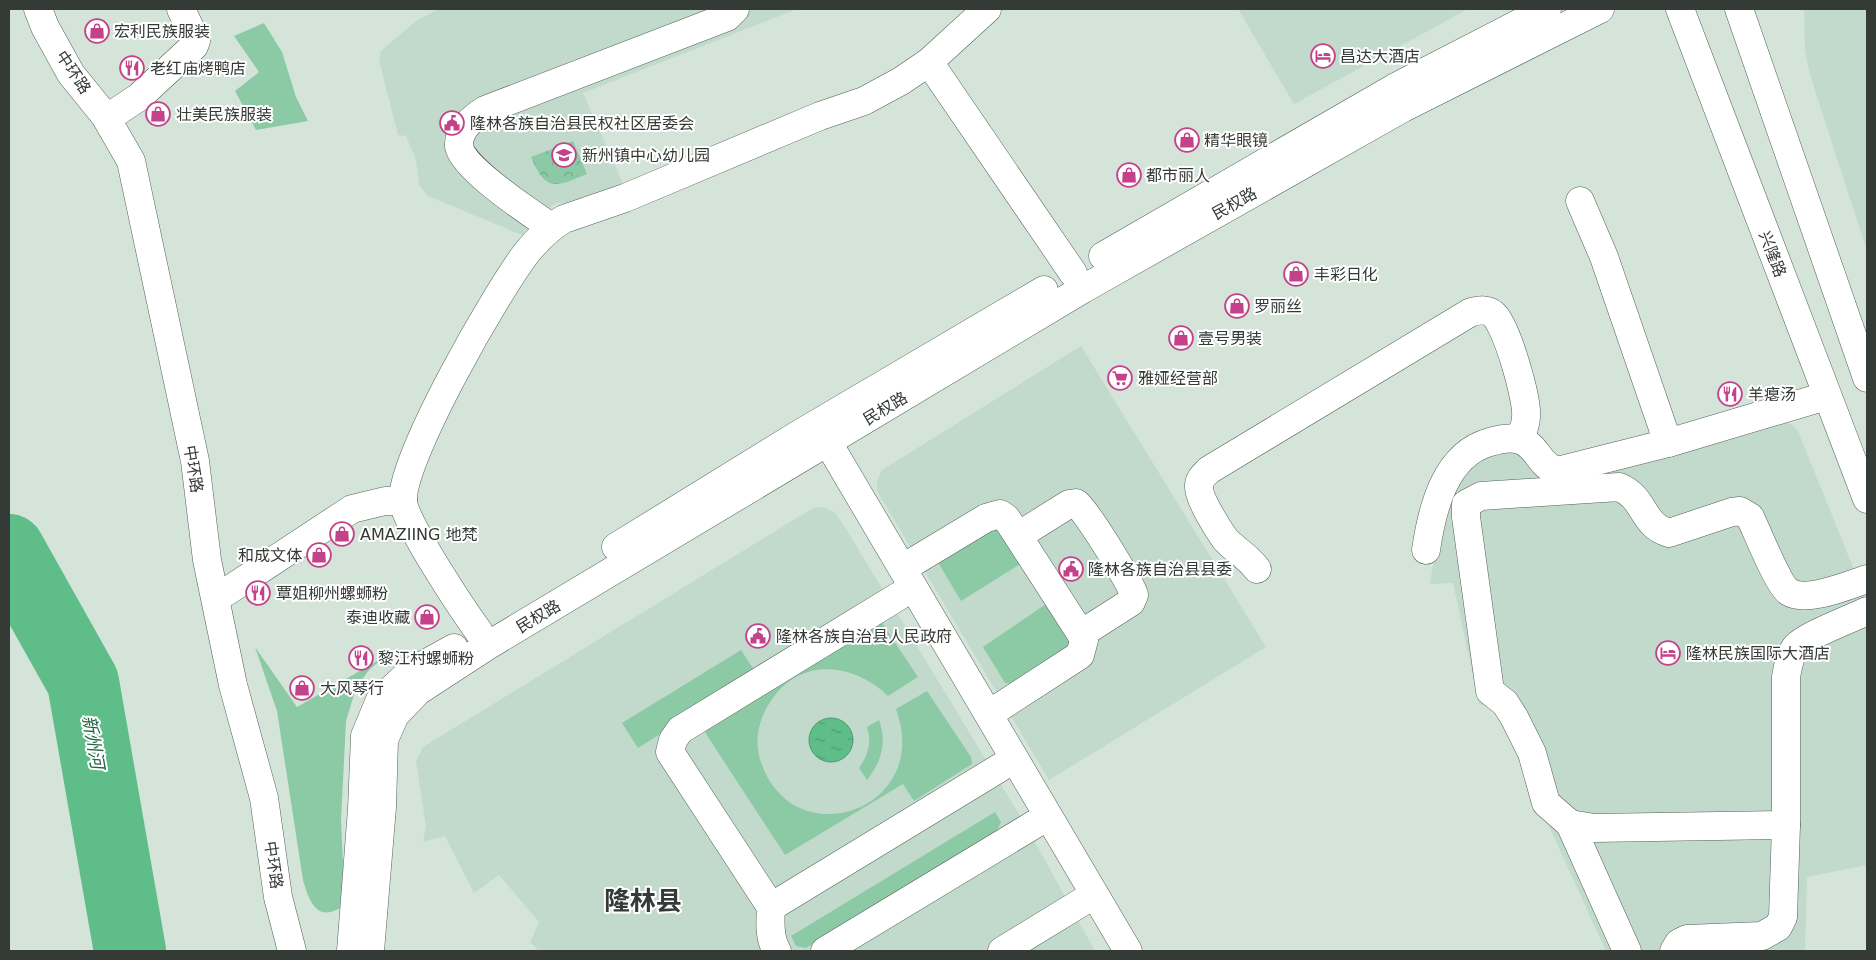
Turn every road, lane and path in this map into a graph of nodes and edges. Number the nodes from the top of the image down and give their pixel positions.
1 (38, 9) edge
2 (52, 9) edge
3 (181, 9) edge
4 (735, 9) edge
5 (987, 9) edge
6 (1547, 9) edge
7 (1600, 9) edge
8 (1680, 9) edge
9 (1738, 9) edge
10 (929, 62) junction
11 (118, 111) junction
12 (1580, 201) dead end
13 (551, 227) junction
14 (1073, 273) junction
15 (1867, 378) edge
16 (1826, 396) junction
17 (815, 438) junction
18 (1518, 439) junction
19 (1668, 443) junction
20 (1867, 499) edge
21 (403, 502) junction
22 (1018, 536) junction
23 (1426, 550) dead end
24 (903, 568) junction
25 (1256, 569) dead end
26 (1867, 579) edge
27 (226, 592) junction
28 (899, 596) junction
29 (1867, 611) edge
30 (479, 632) junction
31 (1080, 634) junction
32 (989, 714) junction
33 (1001, 766) junction
34 (1035, 824) junction
35 (1570, 824) junction
36 (1786, 825) junction
37 (1082, 902) junction
38 (771, 907) junction
39 (292, 951) edge
40 (307, 951) edge
41 (351, 951) edge
42 (370, 951) edge
43 (777, 951) edge
44 (825, 951) edge
45 (1002, 951) edge
46 (1110, 951) edge
47 (1128, 951) edge
48 (1627, 951) edge
49 (1674, 951) edge

1 - 39 main road, 中环路
2 - 11 main road, 中环路
3 - 11 main road
4 - 13 main road
5 - 10 main road
6 - 14 main road, 民权路
7 - 17 main road, 民权路
8 - 16 main road, 兴隆路
9 - 15 main road
10 - 13 main road
10 - 14 main road
11 - 27 main road, 中环路
12 - 19 main road
13 - 21 main road
14 - 17 main road, 民权路
16 - 19 main road
16 - 20 main road, 兴隆路
17 - 24 main road
17 - 28 main road
17 - 30 main road, 民权路
17 - 42 main road, 民权路
18 - 19 main road
18 - 23 main road
18 - 25 main road
21 - 27 main road
21 - 30 main road
22 - 24 main road
22 - 31 main road
22 - 31 main road
24 - 32 main road
26 - 35 main road
27 - 40 main road, 中环路
28 - 33 main road
28 - 38 main road
29 - 36 main road
30 - 41 main road, 民权路
31 - 32 main road
32 - 47 main road
33 - 34 main road
33 - 38 main road
34 - 37 main road
34 - 44 main road
35 - 36 main road
35 - 48 main road
36 - 49 main road
37 - 45 main road
37 - 46 main road
38 - 43 main road

